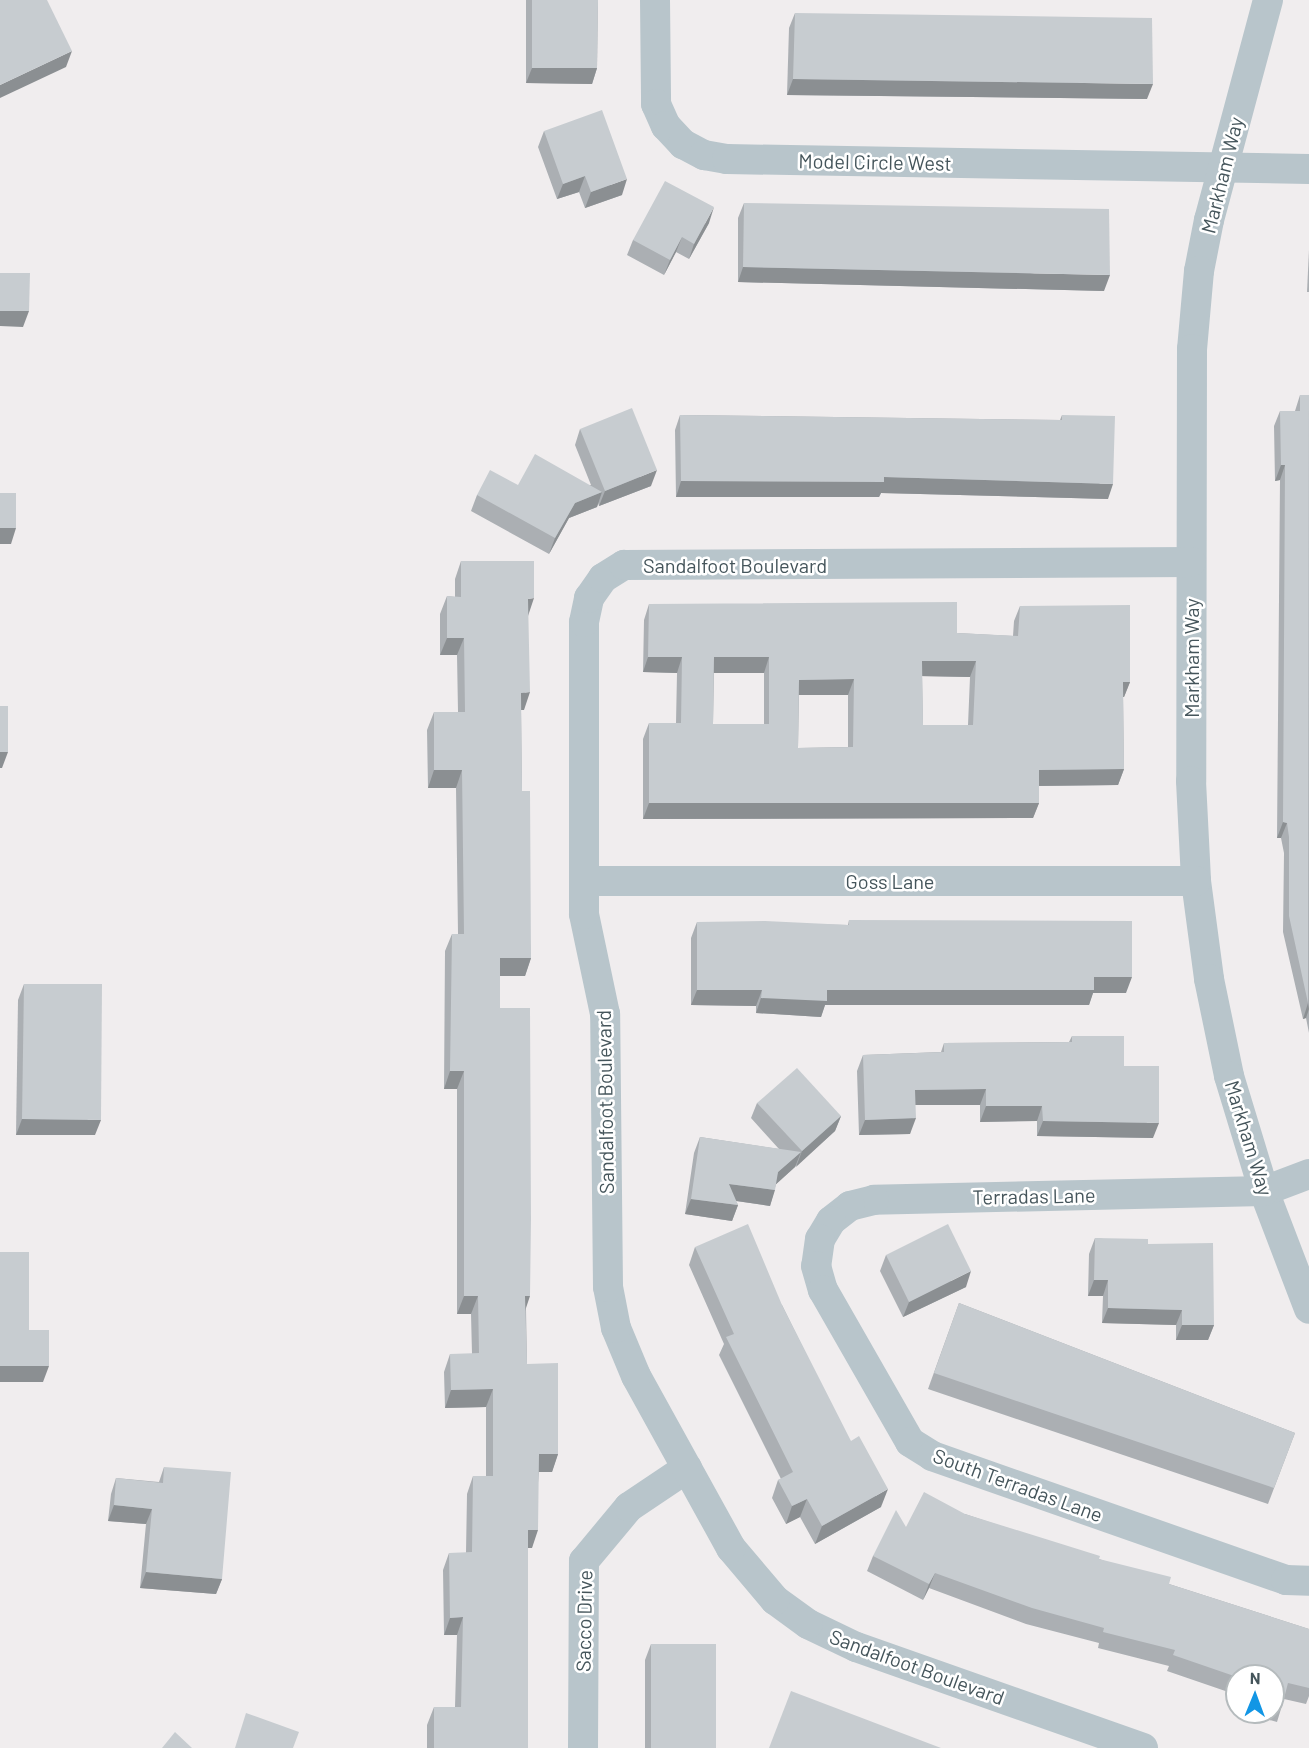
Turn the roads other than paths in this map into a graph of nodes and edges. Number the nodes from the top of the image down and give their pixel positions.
1 (655, 0) edge
2 (1268, 0) edge
3 (1222, 168) junction
4 (1309, 170) edge
5 (1191, 562) junction
6 (584, 881) junction
7 (1196, 881) junction
8 (1309, 1174) edge
9 (1264, 1191) junction
10 (820, 1239) joint
11 (1309, 1309) edge
12 (687, 1468) junction
13 (1309, 1581) edge
14 (583, 1748) edge
15 (1143, 1748) edge

1 - 3 street, Model Circle West
2 - 3 street, Markham Way
3 - 4 street, Model Circle West
3 - 5 street, Markham Way
5 - 6 street, Sandalfoot Boulevard
5 - 7 street, Markham Way
6 - 7 street, Goss Lane
6 - 12 street, Sandalfoot Boulevard
7 - 9 street, Markham Way
8 - 9 street, Terradas Lane
9 - 10 street, Terradas Lane
9 - 11 street, Markham Way
10 - 13 street, South Terradas Lane
12 - 14 street, Sacco Drive
12 - 15 street, Sandalfoot Boulevard

